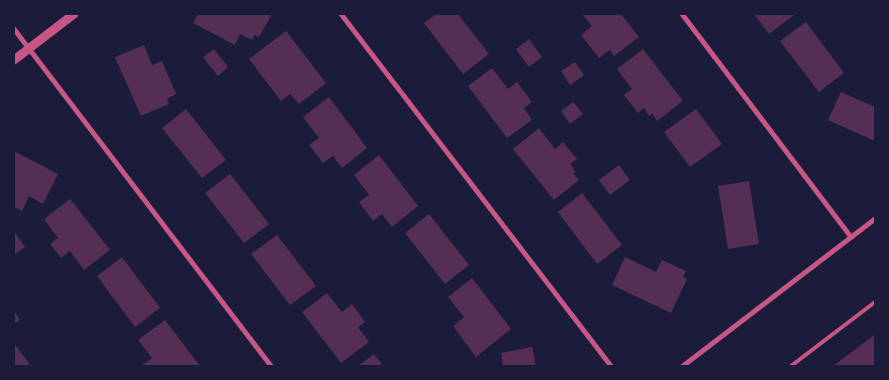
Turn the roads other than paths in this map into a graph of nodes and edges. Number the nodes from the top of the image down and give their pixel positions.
1 (74, 14) edge
2 (341, 14) edge
3 (682, 14) edge
4 (14, 29) edge
5 (28, 48) junction
6 (14, 60) edge
7 (875, 219) edge
8 (851, 237) junction
9 (875, 302) edge
10 (271, 366) edge
11 (612, 366) edge
12 (683, 366) edge
13 (791, 366) edge

1 - 5 street
2 - 11 street
3 - 8 street
4 - 5 street
5 - 6 street
5 - 10 street
7 - 8 street
8 - 12 street
9 - 13 lane

